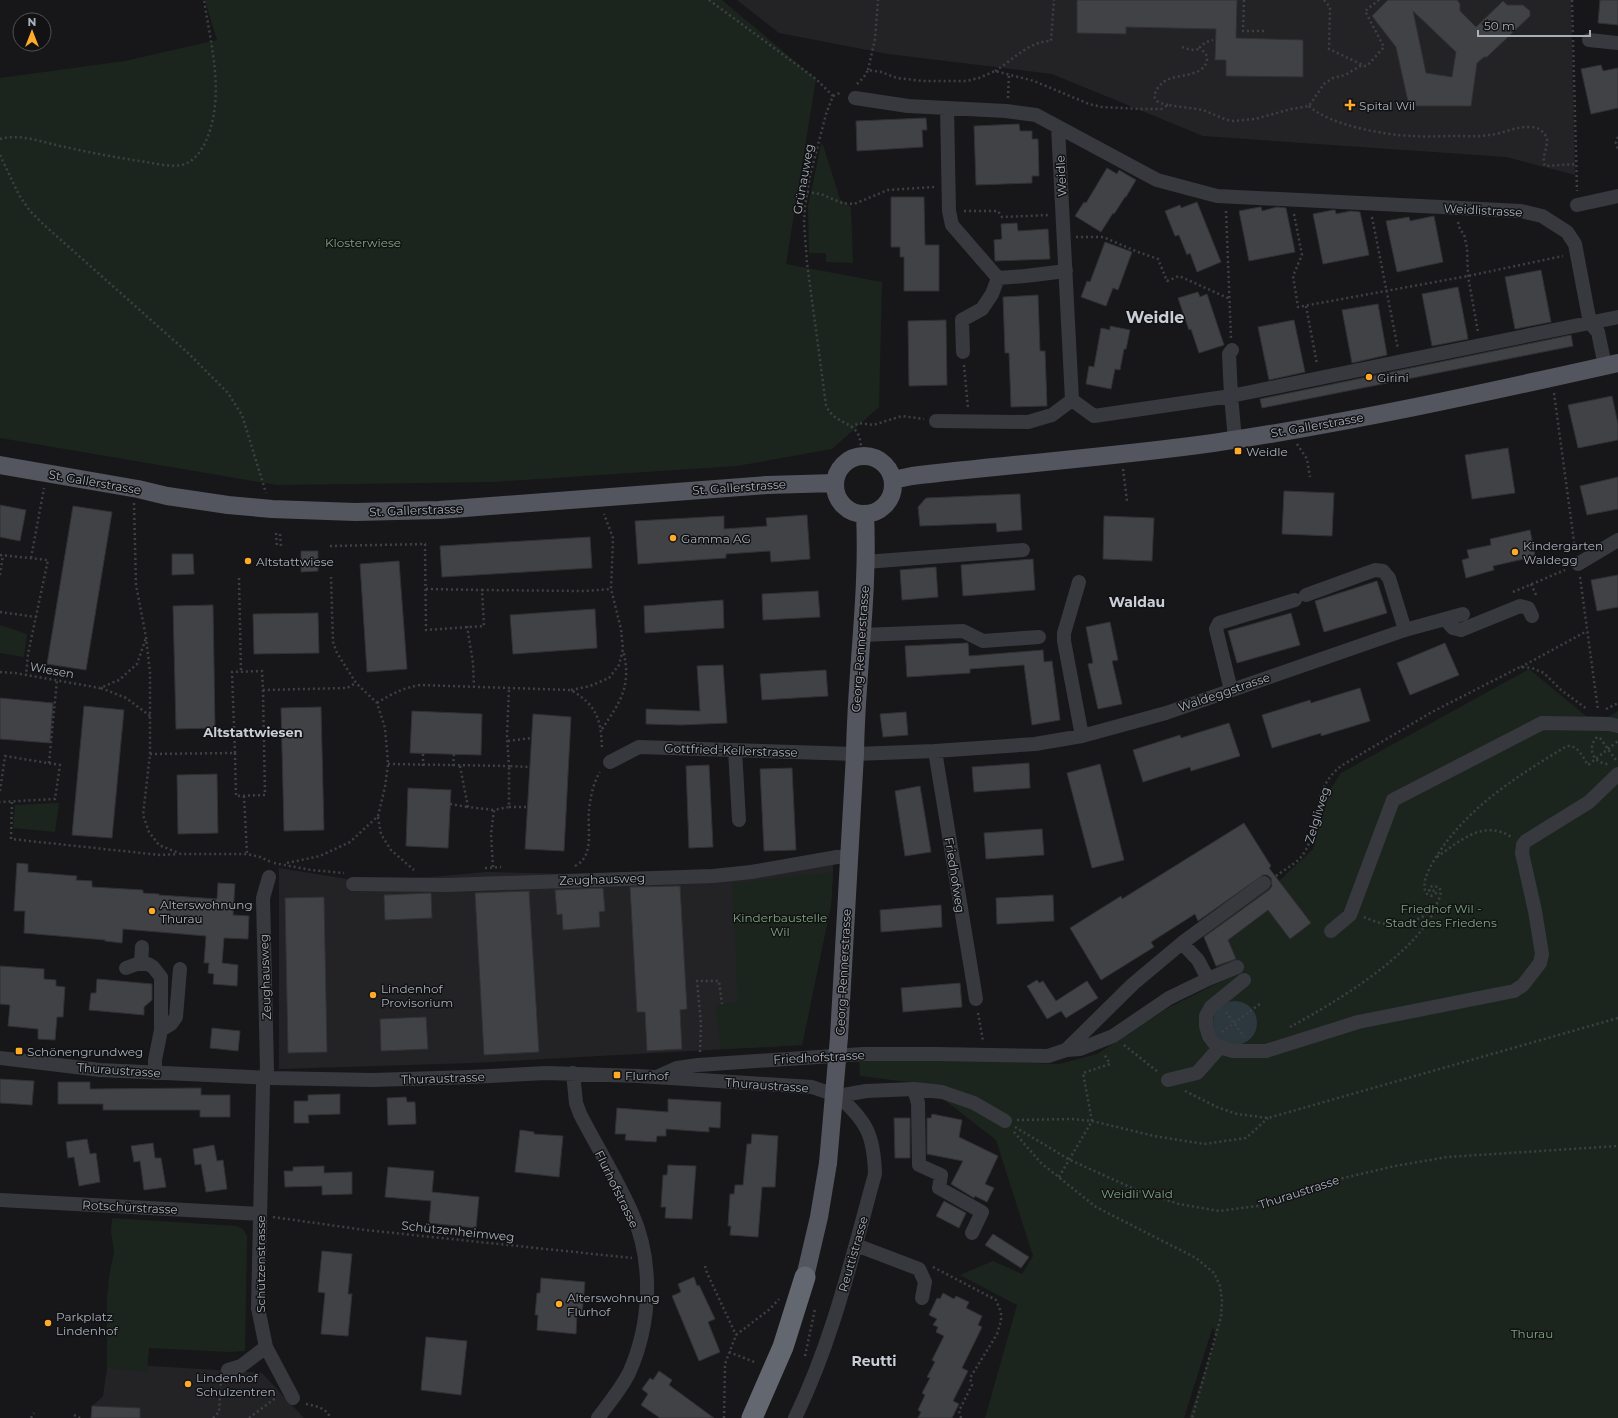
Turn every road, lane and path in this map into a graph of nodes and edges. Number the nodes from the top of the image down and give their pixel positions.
1 (204, 0) edge
2 (709, 0) edge
3 (878, 0) edge
4 (1054, 0) edge
5 (1244, 0) edge
6 (1324, 0) edge
7 (1378, 0) edge
8 (1572, 0) edge
9 (1267, 31) dead end
10 (1213, 40) dead end
11 (1589, 40) dead end
12 (1618, 43) edge
13 (1182, 47) dead end
14 (1200, 49) junction
15 (1362, 65) junction
16 (868, 70) junction
17 (995, 71) junction
18 (1009, 74) junction
19 (850, 92) junction
20 (833, 96) junction
21 (1168, 105) junction
22 (1308, 106) junction
23 (947, 108) junction
24 (1006, 110) junction
25 (1058, 127) junction
26 (1618, 137) edge
27 (0, 139) edge
28 (1618, 150) edge
29 (0, 155) edge
30 (949, 189) junction
31 (808, 192) junction
32 (1225, 196) junction
33 (1618, 196) edge
34 (1291, 200) junction
35 (1369, 204) junction
36 (1577, 205) dead end
37 (1455, 208) junction
38 (949, 211) junction
39 (1063, 215) junction
40 (1064, 236) junction
41 (1577, 253) junction
42 (1066, 271) junction
43 (1468, 276) junction
44 (998, 278) junction
45 (1386, 291) junction
46 (1230, 299) junction
47 (1306, 306) junction
48 (1618, 317) edge
49 (1590, 323) junction
50 (1481, 345) junction
51 (1232, 350) joint
52 (963, 352) joint
53 (1401, 361) junction
54 (1612, 364) edge
55 (1320, 377) junction
56 (1231, 396) junction
57 (1072, 400) junction
58 (936, 421) joint
59 (969, 421) junction
60 (851, 427) junction
61 (1235, 440) junction
62 (1296, 442) dead end
63 (862, 456) junction
64 (0, 465) edge
65 (1122, 466) dead end
66 (1310, 477) dead end
67 (893, 480) junction
68 (835, 483) junction
69 (44, 485) dead end
70 (1127, 502) dead end
71 (134, 506) dead end
72 (264, 509) junction
73 (603, 509) dead end
74 (865, 514) junction
75 (276, 533) dead end
76 (280, 534) dead end
77 (1618, 540) edge
78 (276, 546) dead end
79 (281, 546) dead end
80 (330, 546) dead end
81 (1023, 550) dead end
82 (1, 555) edge
83 (31, 558) junction
84 (866, 562) junction
85 (1578, 564) joint
86 (0, 575) edge
87 (331, 577) dead end
88 (239, 578) dead end
89 (1079, 582) dead end
90 (426, 589) junction
91 (612, 589) junction
92 (482, 590) junction
93 (1511, 593) dead end
94 (0, 612) edge
95 (1462, 614) dead end
96 (1532, 616) dead end
97 (36, 617) junction
98 (1445, 619) junction
99 (467, 626) junction
100 (1404, 630) junction
101 (1587, 631) dead end
102 (862, 635) junction
103 (146, 637) junction
104 (1039, 637) dead end
105 (623, 649) junction
106 (1520, 667) junction
107 (0, 672) edge
108 (241, 672) junction
109 (26, 675) junction
110 (57, 680) junction
111 (356, 682) junction
112 (474, 687) junction
113 (100, 688) junction
114 (509, 689) junction
115 (262, 690) junction
116 (571, 690) junction
117 (1232, 690) junction
118 (377, 703) junction
119 (1618, 703) edge
120 (1589, 709) dead end
121 (1594, 710) dead end
122 (150, 716) junction
123 (1618, 726) edge
124 (602, 729) junction
125 (1602, 734) dead end
126 (1082, 736) junction
127 (1598, 736) junction
128 (531, 738) dead end
129 (508, 741) junction
130 (1618, 741) edge
131 (1608, 749) junction
132 (735, 750) junction
133 (935, 751) junction
134 (235, 753) junction
135 (423, 753) dead end
136 (150, 754) junction
137 (454, 754) dead end
138 (855, 754) junction
139 (1595, 759) junction
140 (604, 762) junction
141 (49, 763) junction
142 (388, 764) junction
143 (1618, 765) edge
144 (0, 766) edge
145 (423, 766) junction
146 (453, 766) junction
147 (460, 766) junction
148 (509, 766) junction
149 (4, 767) junction
150 (530, 767) dead end
151 (599, 774) junction
152 (0, 791) edge
153 (244, 796) junction
154 (0, 802) edge
155 (12, 802) junction
156 (450, 804) dead end
157 (468, 807) junction
158 (509, 807) junction
159 (528, 807) dead end
160 (494, 810) junction
161 (378, 816) junction
162 (739, 820) dead end
163 (1523, 845) junction
164 (181, 854) junction
165 (247, 854) junction
166 (850, 857) junction
167 (1436, 858) junction
168 (284, 864) junction
169 (493, 867) junction
170 (572, 867) dead end
171 (478, 868) dead end
172 (508, 868) dead end
173 (418, 874) dead end
174 (269, 877) dead end
175 (352, 878) joint
176 (1264, 884) joint
177 (1437, 906) junction
178 (1350, 915) junction
179 (1331, 931) dead end
180 (1182, 943) junction
181 (142, 947) dead end
182 (141, 963) junction
183 (126, 968) dead end
184 (180, 968) dead end
185 (1208, 979) junction
186 (976, 999) dead end
187 (1218, 1001) junction
188 (1261, 1003) dead end
189 (722, 1004) dead end
190 (1618, 1018) edge
191 (1234, 1023) junction
192 (161, 1030) junction
193 (1284, 1030) dead end
194 (1113, 1036) junction
195 (1248, 1041) dead end
196 (1216, 1043) junction
197 (1066, 1050) junction
198 (0, 1058) edge
199 (698, 1064) junction
200 (155, 1072) junction
201 (572, 1073) junction
202 (265, 1078) junction
203 (656, 1078) junction
204 (1168, 1080) dead end
205 (914, 1089) junction
206 (838, 1096) junction
207 (1005, 1121) junction
208 (1092, 1121) junction
209 (1618, 1146) edge
210 (1070, 1160) junction
211 (1059, 1177) junction
212 (0, 1200) edge
213 (264, 1215) junction
214 (972, 1233) dead end
215 (856, 1245) junction
216 (646, 1260) junction
217 (928, 1264) dead end
218 (705, 1266) dead end
219 (805, 1277) joint
220 (780, 1297) dead end
221 (922, 1298) dead end
222 (815, 1304) dead end
223 (736, 1335) junction
224 (266, 1347) junction
225 (729, 1352) junction
226 (805, 1358) dead end
227 (761, 1364) dead end
228 (228, 1370) dead end
229 (220, 1391) dead end
230 (286, 1396) junction
231 (34, 1413) dead end
232 (74, 1415) dead end
233 (31, 1418) edge
234 (80, 1418) edge
235 (213, 1418) edge
236 (249, 1418) edge
237 (330, 1418) edge
238 (598, 1418) edge
239 (724, 1418) edge
240 (752, 1418) edge
241 (795, 1418) edge
242 (961, 1418) edge
243 (1192, 1418) edge

1 - 27 path
2 - 20 path
3 - 16 path
4 - 17 path
5 - 9 path
6 - 15 path
7 - 15 path
8 - 22 path
10 - 14 path
11 - 12 street
13 - 14 path
14 - 21 path
15 - 22 path
16 - 17 path
16 - 19 path
17 - 18 path
18 - 21 path
18 - 24 path
19 - 20 path
19 - 23 street
20 - 31 path, Grünauweg
21 - 22 path
23 - 24 street
23 - 30 street
24 - 25 street
25 - 32 street
25 - 39 street, Weidle
26 - 28 path
29 - 72 path
30 - 31 path
30 - 38 street
31 - 60 path, Grünauweg
32 - 34 street, Weidlistrasse
32 - 46 path
33 - 36 street
34 - 35 street, Weidlistrasse
34 - 47 path
35 - 37 street, Weidlistrasse
35 - 45 path
37 - 41 street, Weidlistrasse
37 - 43 path
38 - 39 path
38 - 44 street
39 - 40 street, Weidle
40 - 42 street, Weidle
40 - 46 path
41 - 43 path
41 - 49 street, Weidlistrasse
42 - 44 street
42 - 57 street, Weidle
43 - 45 path
43 - 50 path
44 - 52 street
45 - 47 path
45 - 53 path
46 - 51 path
47 - 55 path
48 - 49 street
49 - 50 street
49 - 54 street, Weidlistrasse
50 - 53 street
51 - 56 street
52 - 59 path
53 - 55 street
54 - 61 main road, St. Gallerstrasse
55 - 56 street
56 - 57 street
56 - 61 street
57 - 59 street
58 - 59 street
58 - 60 path
60 - 63 path, Grünauweg
61 - 67 main road, St. Gallerstrasse
62 - 66 path
63 - 67 main road
63 - 68 main road
64 - 72 main road, St. Gallerstrasse
65 - 70 path
67 - 74 main road
68 - 72 main road, St. Gallerstrasse
68 - 74 main road
69 - 83 path
71 - 103 path
73 - 91 path
74 - 84 main road, Georg-Rennerstrasse
75 - 78 path
76 - 79 path
77 - 85 street
80 - 90 path
81 - 84 street
82 - 83 path
82 - 86 path
83 - 97 path
84 - 102 main road, Georg-Rennerstrasse
85 - 93 path
87 - 111 path
88 - 108 path
89 - 126 street
90 - 92 path
90 - 99 path
91 - 92 path
91 - 105 path
92 - 99 path
94 - 97 path
95 - 98 street, Waldeggstrasse
96 - 98 street
97 - 109 path
98 - 100 street, Waldeggstrasse
99 - 112 path
100 - 117 street, Waldeggstrasse
100 - 117 street
101 - 106 path, Zelgliweg
102 - 104 street
102 - 138 main road, Georg-Rennerstrasse
103 - 113 path
103 - 122 path
105 - 116 path
105 - 124 path
106 - 120 path
106 - 176 path, Zelgliweg
107 - 109 path, Wiesen
108 - 115 path
108 - 134 path
109 - 110 path, Wiesen
110 - 113 path, Wiesen
110 - 141 path
111 - 115 path
111 - 118 path
112 - 114 path
112 - 118 path
113 - 122 path, Wiesen
114 - 116 path
114 - 129 path
115 - 153 path
116 - 124 path
117 - 126 street, Waldeggstrasse
118 - 142 path
119 - 121 path
122 - 136 path
123 - 178 street
124 - 140 path
125 - 127 path
126 - 133 street, Waldeggstrasse
127 - 131 path
127 - 139 path
128 - 129 path
129 - 148 path
130 - 131 path
131 - 139 path
131 - 143 path
132 - 138 street, Gottfried-Kellerstrasse
132 - 140 street, Gottfried-Kellerstrasse
132 - 162 street
133 - 138 street, Waldeggstrasse
133 - 186 street, Friedhofweg
134 - 136 path
134 - 153 path
135 - 145 path
136 - 164 path
137 - 146 path
138 - 166 main road, Georg-Rennerstrasse
139 - 143 path
139 - 167 path
140 - 151 path
140 - 151 path
141 - 149 path
141 - 155 path
142 - 145 path
142 - 161 path
143 - 163 street
144 - 149 path
145 - 146 path
146 - 147 path
147 - 148 path
147 - 157 path
148 - 150 path
148 - 158 path
149 - 152 path
151 - 170 path
153 - 165 path
154 - 155 path
155 - 164 path
156 - 157 path
157 - 160 path
158 - 159 path
158 - 160 path
160 - 169 path
161 - 168 path
161 - 173 path
163 - 167 path
163 - 196 street
164 - 165 path
165 - 168 path
166 - 175 street, Zeughausweg
166 - 219 main road, Georg-Rennerstrasse, bridge
167 - 177 path
168 - 175 path
169 - 171 path
169 - 172 path
174 - 202 street, Zeughausweg
176 - 180 street
177 - 178 path
177 - 193 path
178 - 179 street
180 - 185 street
180 - 197 street
181 - 182 street
182 - 183 street
182 - 192 street
184 - 192 street
185 - 187 street, Friedhofstrasse
185 - 194 street, Friedhofstrasse
187 - 191 path
187 - 196 street
188 - 191 path
189 - 199 path
190 - 208 path
191 - 195 path
191 - 196 path
192 - 200 street
194 - 197 street, Friedhofstrasse
194 - 208 path
196 - 204 street
197 - 199 street, Friedhofstrasse
198 - 200 street, Thuraustrasse
199 - 203 street, Friedhofstrasse
200 - 202 street, Thuraustrasse
201 - 202 street, Thuraustrasse
201 - 203 street, Thuraustrasse
201 - 216 street, Flurhofstrasse
202 - 213 street, Schützenstrasse
203 - 206 street, Thuraustrasse
205 - 206 street, Thuraustrasse
205 - 207 street, Thuraustrasse
205 - 214 street
206 - 215 street, Reuttistrasse
207 - 208 path
207 - 210 path, Thuraustrasse
207 - 211 path
208 - 210 path
209 - 210 path, Thuraustrasse
210 - 211 path
211 - 243 path
212 - 213 street, Rotschürstrasse
213 - 216 path, Schützenheimweg
213 - 224 street, Schützenstrasse
215 - 221 street
215 - 241 street, Reuttistrasse
216 - 238 street, Flurhofstrasse
217 - 242 path
218 - 223 path
219 - 240 highway, Georg-Rennerstrasse
220 - 223 path
222 - 226 path
223 - 225 path
224 - 228 street
224 - 230 street, Schützenstrasse
225 - 227 path
225 - 239 path
229 - 235 path
230 - 236 path
230 - 237 path
231 - 233 path
232 - 234 path

